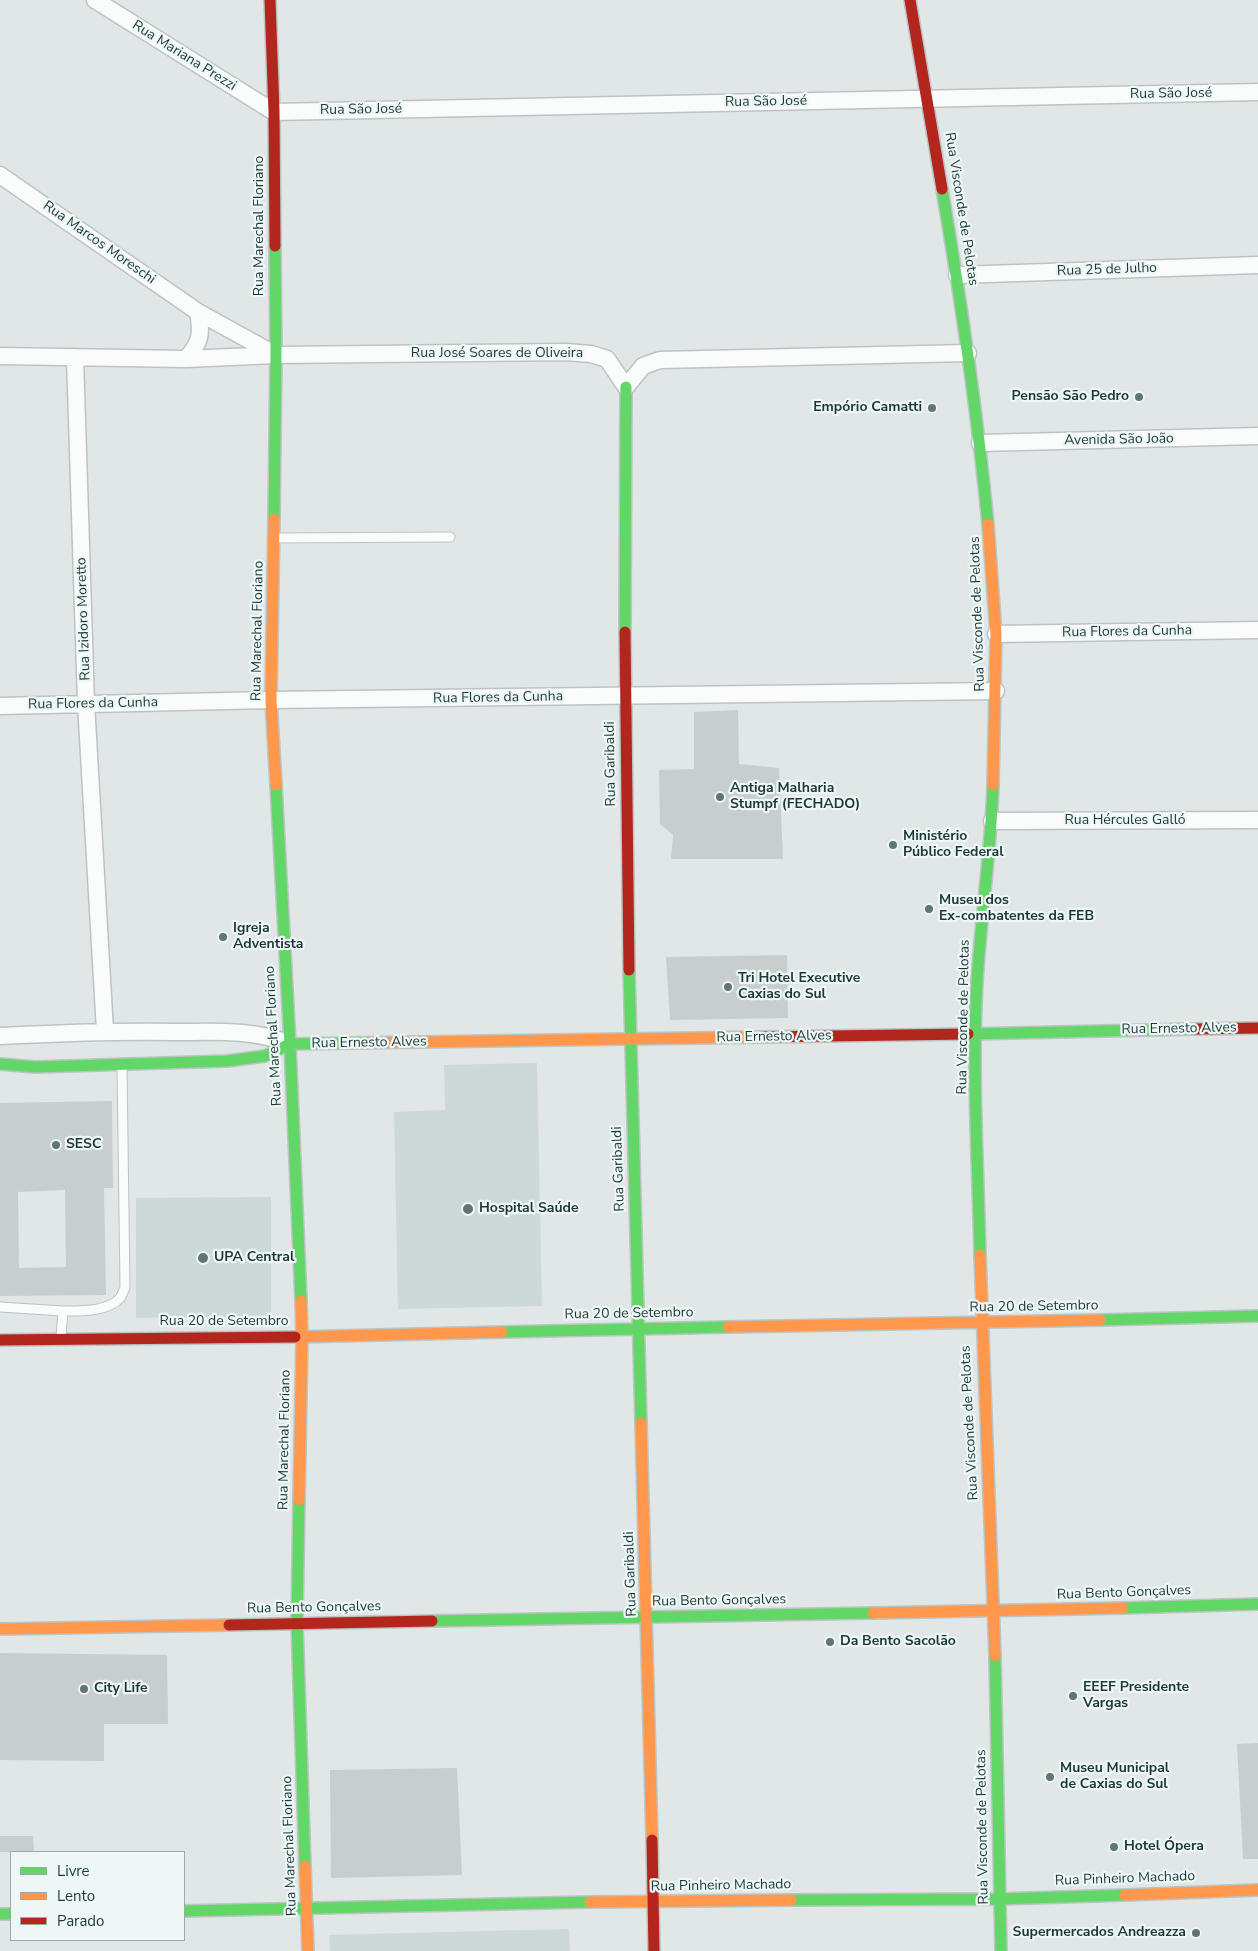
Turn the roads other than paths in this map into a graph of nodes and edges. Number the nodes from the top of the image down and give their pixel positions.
1 (95, 0) edge
2 (270, 0) edge
3 (910, 0) edge
4 (1258, 92) edge
5 (928, 99) junction
6 (274, 112) junction
7 (0, 175) edge
8 (1258, 266) edge
9 (957, 275) junction
10 (198, 312) junction
11 (968, 353) junction
12 (276, 355) junction
13 (0, 356) edge
14 (75, 357) junction
15 (186, 359) junction
16 (626, 387) junction
17 (1258, 436) edge
18 (980, 443) junction
19 (450, 537) dead end
20 (274, 538) junction
21 (1258, 630) edge
22 (996, 634) junction
23 (996, 691) junction
24 (625, 696) junction
25 (271, 700) junction
26 (86, 703) junction
27 (0, 706) edge
28 (1258, 820) edge
29 (992, 822) junction
30 (1258, 1028) edge
31 (105, 1031) junction
32 (975, 1034) junction
33 (0, 1036) edge
34 (630, 1040) junction
35 (290, 1044) junction
36 (0, 1064) edge
37 (122, 1066) junction
38 (0, 1307) edge
39 (63, 1311) junction
40 (1258, 1316) edge
41 (981, 1322) junction
42 (639, 1328) junction
43 (302, 1337) junction
44 (60, 1338) junction
45 (0, 1340) edge
46 (1258, 1604) edge
47 (994, 1611) junction
48 (647, 1618) junction
49 (297, 1623) junction
50 (0, 1629) edge
51 (1258, 1890) edge
52 (999, 1898) junction
53 (653, 1901) junction
54 (308, 1908) junction
55 (185, 1911) edge
56 (308, 1951) edge
57 (654, 1951) edge
58 (1001, 1951) edge

1 - 6 street, Rua Mariana Prezzi
2 - 6 street, Rua Marechal Floriano
3 - 5 street, Rua Visconde de Pelotas
4 - 5 street, Rua São José
5 - 6 street, Rua São José
5 - 9 street, Rua Visconde de Pelotas
6 - 12 street, Rua Marechal Floriano
7 - 10 street, Rua Marcos Moreschi
8 - 9 street, Rua 25 de Julho
9 - 11 street, Rua Visconde de Pelotas
10 - 12 street, Rua Marcos Moreschi
10 - 15 street
11 - 16 street
11 - 18 street, Rua Visconde de Pelotas
12 - 15 street, Rua José Soares de Oliveira
12 - 16 street, Rua José Soares de Oliveira
12 - 20 street, Rua Marechal Floriano
13 - 14 street, Rua José Soares de Oliveira
14 - 15 street, Rua José Soares de Oliveira
14 - 26 street, Rua Izidoro Moretto
16 - 24 street, Rua Garibaldi
17 - 18 street, Avenida São João
18 - 22 street, Rua Visconde de Pelotas
19 - 20 lane
20 - 25 street, Rua Marechal Floriano
21 - 22 street, Rua Flores da Cunha
22 - 23 street, Rua Visconde de Pelotas
23 - 24 street, Rua Flores da Cunha
23 - 29 street, Rua Visconde de Pelotas
24 - 25 street, Rua Flores da Cunha
24 - 34 street, Rua Garibaldi
25 - 26 street, Rua Flores da Cunha
25 - 35 street, Rua Marechal Floriano
26 - 27 street, Rua Flores da Cunha
26 - 31 street, Rua Izidoro Moretto
28 - 29 street, Rua Hércules Galló
29 - 32 street, Rua Visconde de Pelotas
30 - 32 street, Rua Ernesto Alves
31 - 33 street, Rua Ernesto Alves
31 - 35 street, Rua Ernesto Alves
32 - 34 street, Rua Ernesto Alves
32 - 41 street, Rua Visconde de Pelotas
34 - 35 street, Rua Ernesto Alves
34 - 42 street, Rua Garibaldi
35 - 37 street, Rua Ernesto Alves
35 - 43 street, Rua Marechal Floriano
36 - 37 street, Rua Ernesto Alves
37 - 39 lane
38 - 39 lane
39 - 44 lane
40 - 41 street, Rua 20 de Setembro
41 - 42 street, Rua 20 de Setembro
41 - 47 street, Rua Visconde de Pelotas
42 - 43 street, Rua 20 de Setembro
42 - 48 street, Rua Garibaldi
43 - 44 street, Rua 20 de Setembro
43 - 49 street, Rua Marechal Floriano
44 - 45 street, Rua 20 de Setembro
46 - 47 street, Rua Bento Gonçalves
47 - 48 street, Rua Bento Gonçalves
47 - 52 street, Rua Visconde de Pelotas
48 - 49 street, Rua Bento Gonçalves
48 - 53 street, Rua Garibaldi
49 - 50 street, Rua Bento Gonçalves
49 - 54 street, Rua Marechal Floriano
51 - 52 street, Rua Pinheiro Machado
52 - 53 street, Rua Pinheiro Machado
52 - 58 street, Rua Visconde de Pelotas
53 - 54 street, Rua Pinheiro Machado
53 - 57 street, Rua Garibaldi
54 - 55 street, Rua Pinheiro Machado
54 - 56 street, Rua Marechal Floriano

